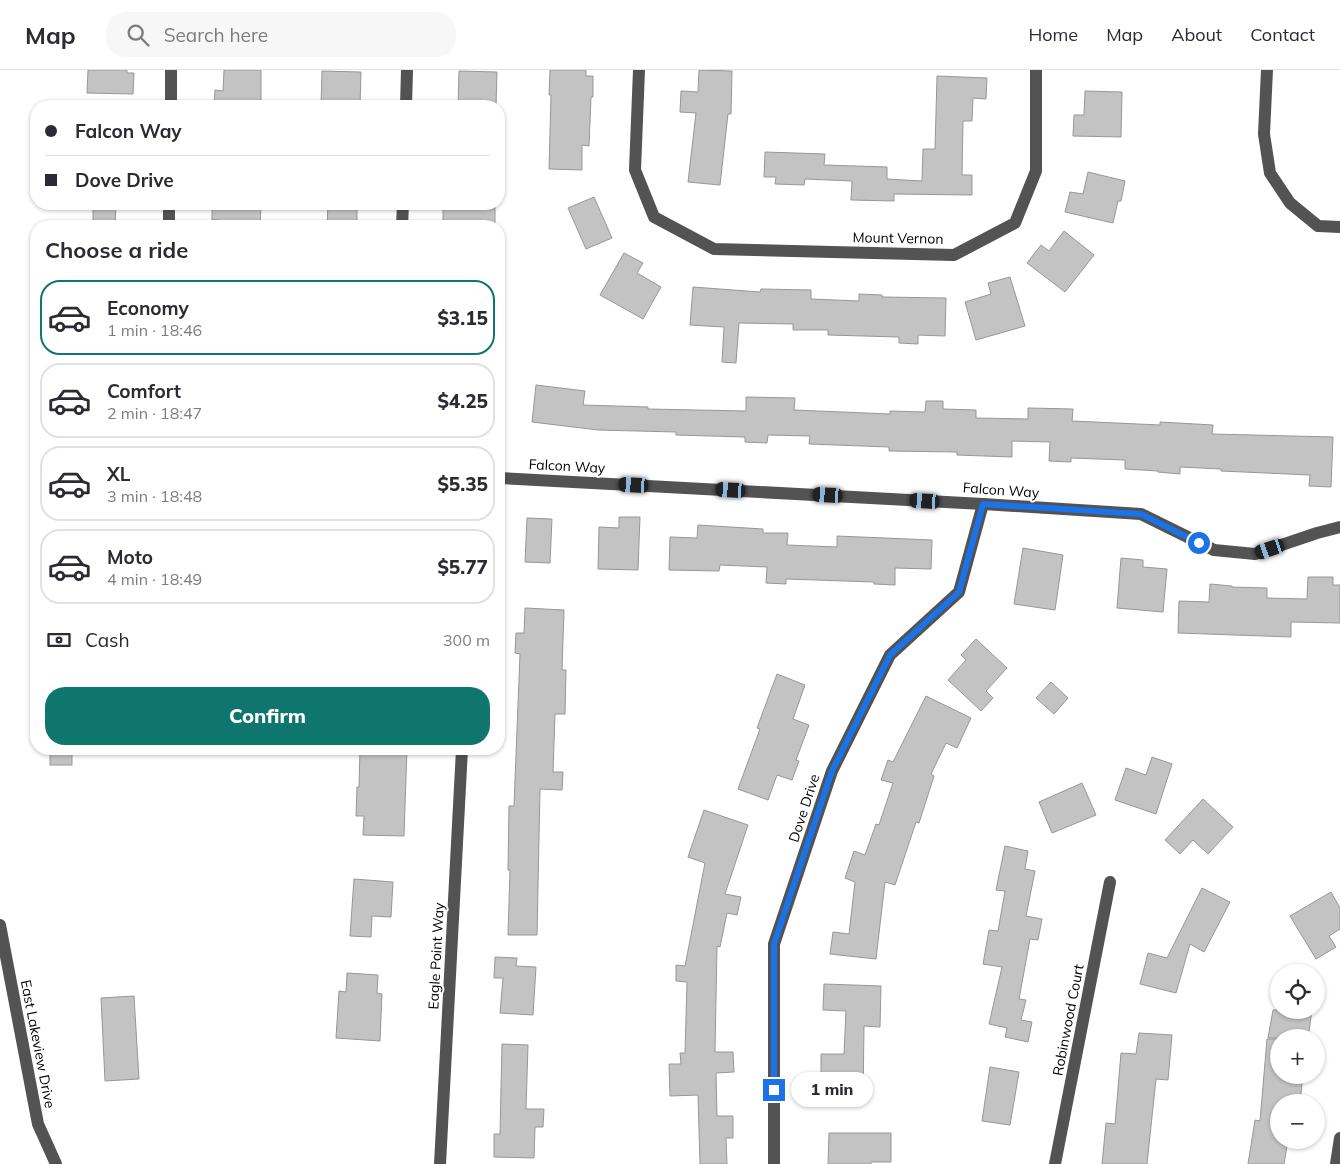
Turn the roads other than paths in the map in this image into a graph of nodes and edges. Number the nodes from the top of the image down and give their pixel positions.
1 (171, 70) edge
2 (407, 70) edge
3 (639, 70) edge
4 (1036, 70) edge
5 (1267, 70) edge
6 (171, 100) edge
7 (406, 100) edge
8 (1340, 227) edge
9 (505, 478) edge
10 (983, 504) junction
11 (1340, 527) edge
12 (462, 755) edge
13 (1110, 882) dead end
14 (0, 926) edge
15 (1340, 1138) edge
16 (56, 1164) edge
17 (440, 1164) edge
18 (774, 1164) edge
19 (1055, 1164) edge
20 (1336, 1164) edge

1 - 6 street
2 - 7 street
3 - 4 street, Mount Vernon
5 - 8 street
9 - 10 street, Falcon Way
10 - 11 street, Falcon Way
10 - 18 street, Dove Drive
12 - 17 street, Eagle Point Way
13 - 19 street, Robinwood Court
14 - 16 street, East Lakeview Drive
15 - 20 street

